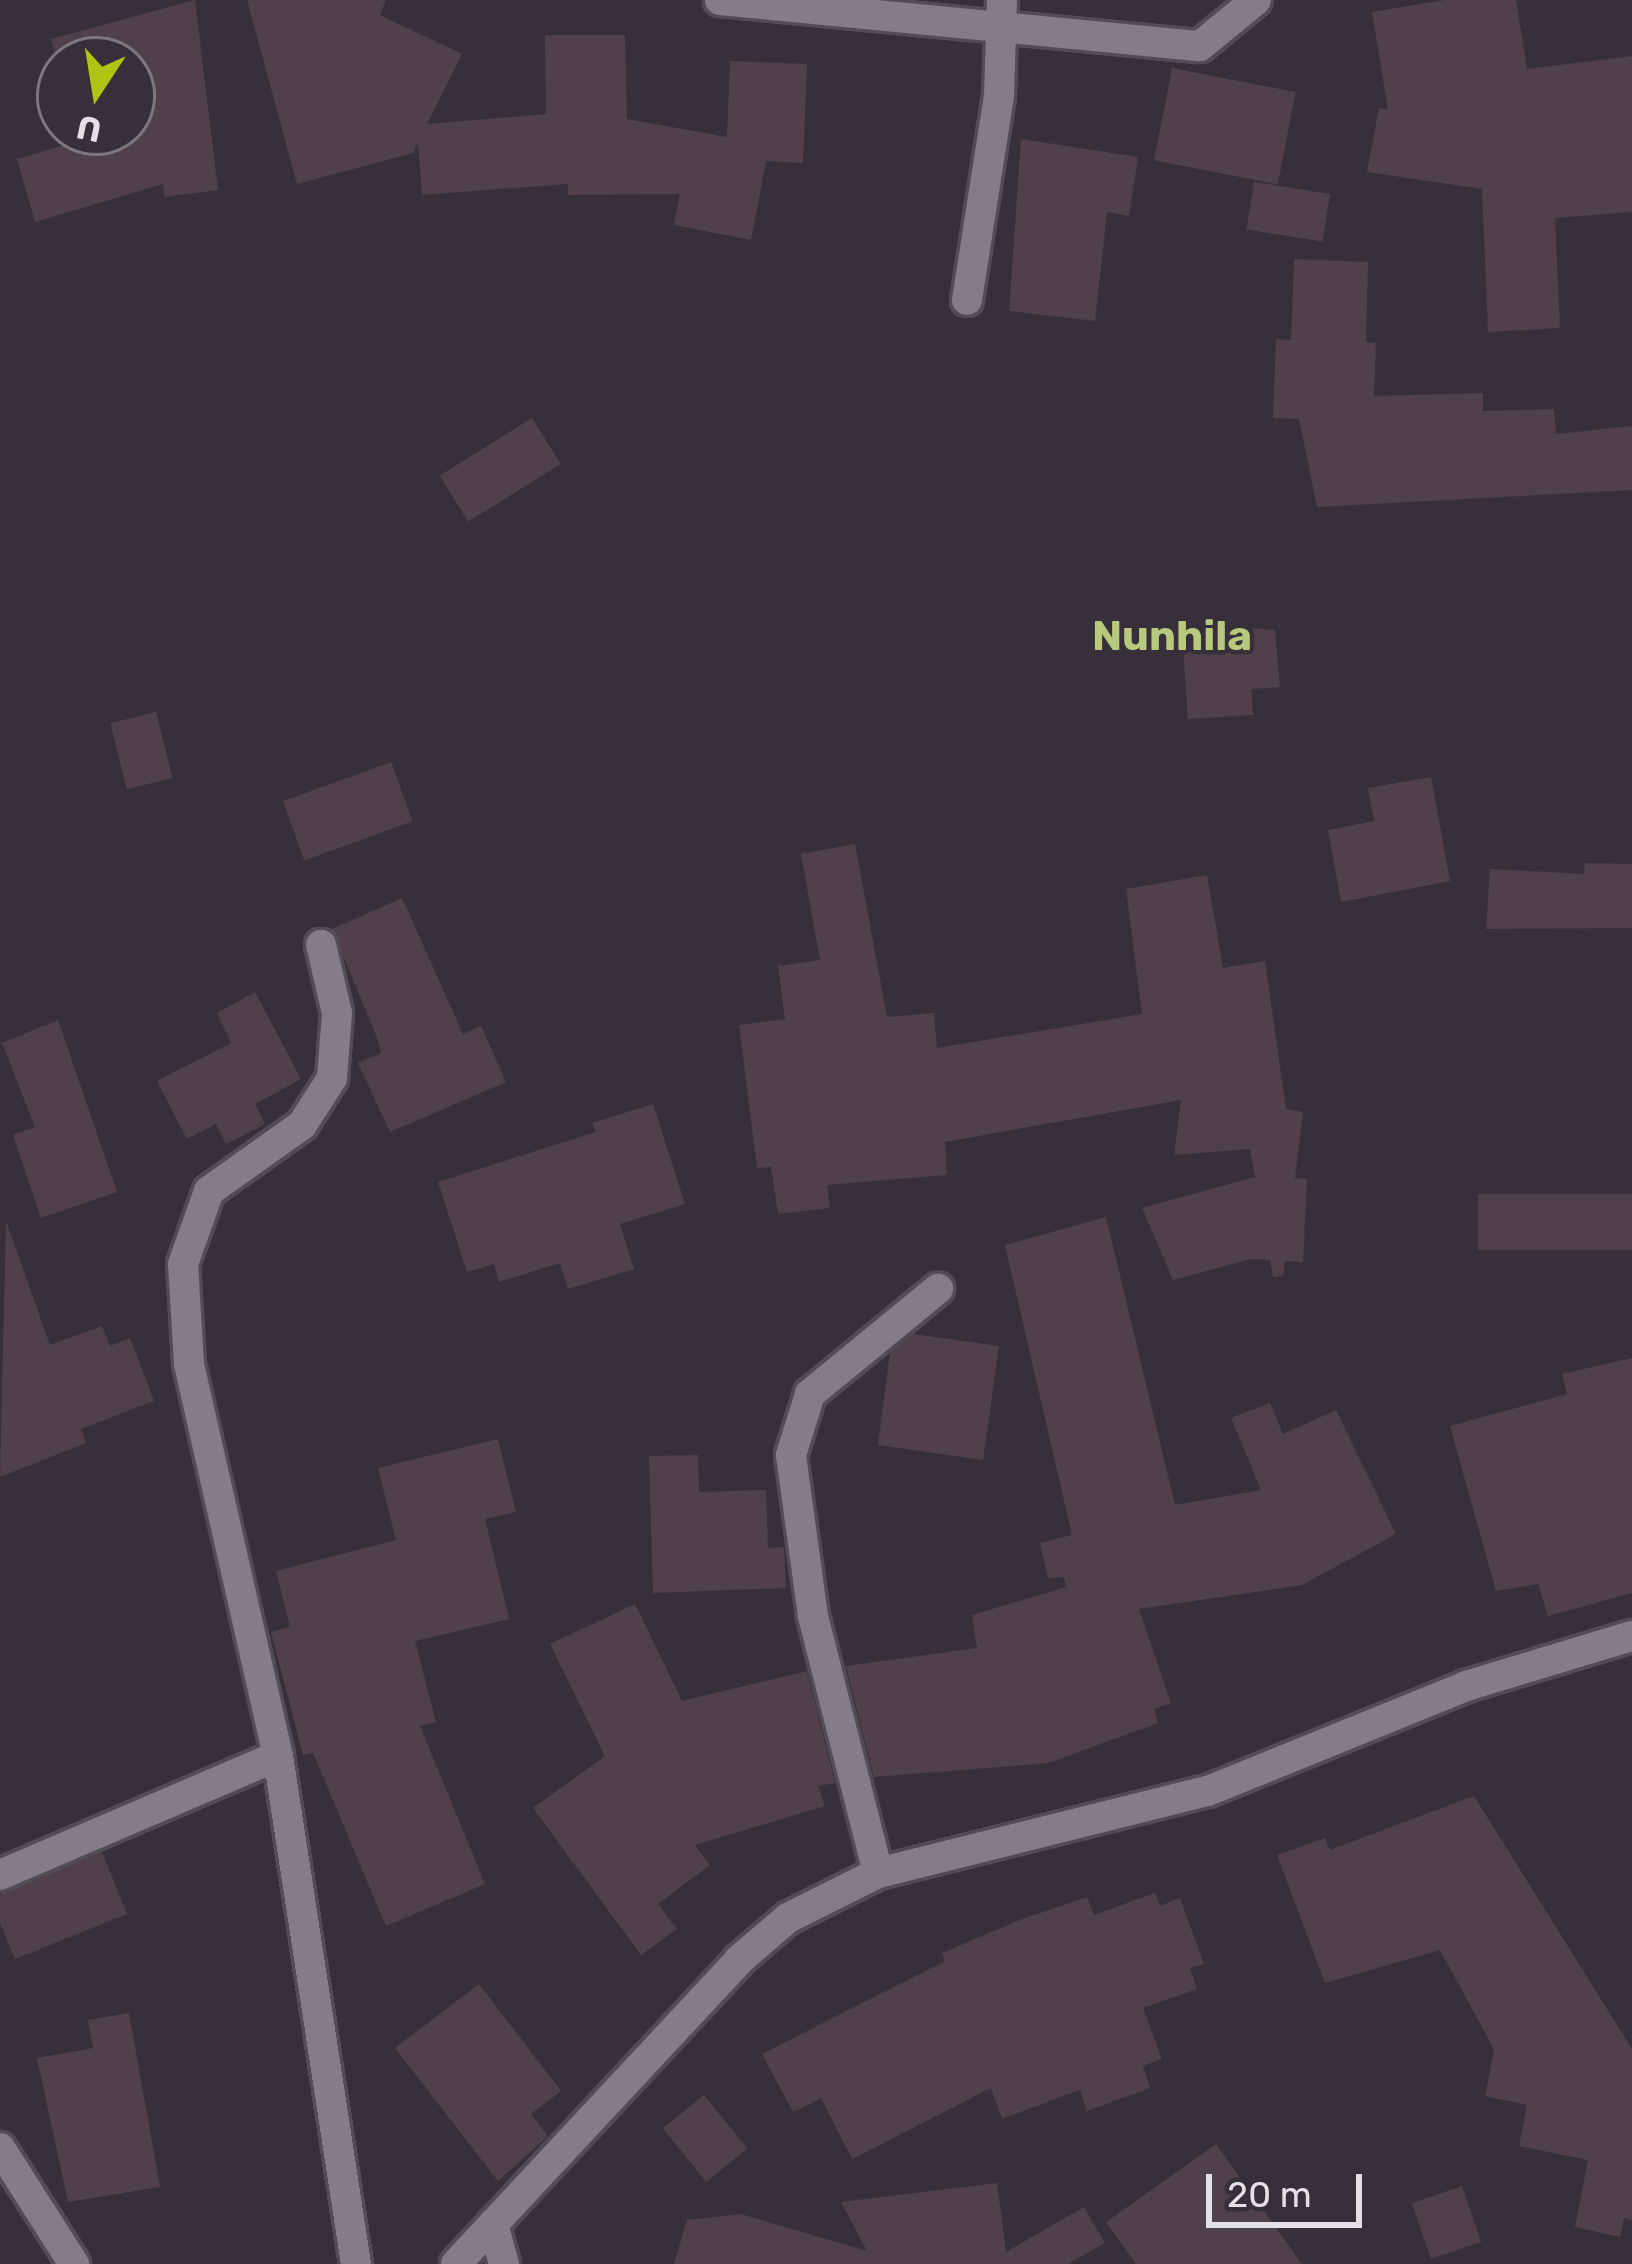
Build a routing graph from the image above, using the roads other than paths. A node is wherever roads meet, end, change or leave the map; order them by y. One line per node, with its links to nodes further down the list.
1 (720, 0): 4 (street)
2 (1002, 0): 4 (street)
3 (1256, 0): 4 (street)
4 (1002, 32): 5 (street)
5 (967, 300)
6 (321, 945): 9 (street)
7 (938, 1289): 10 (street)
8 (1632, 1636): 10 (street)
9 (278, 1756): 11 (street); 15 (street)
10 (878, 1873): 13 (street)
11 (0, 1875)
12 (0, 2148): 14 (street)
13 (493, 2224): 16 (street); 17 (street)
14 (74, 2264)
15 (356, 2264)
16 (456, 2264)
17 (504, 2264)

